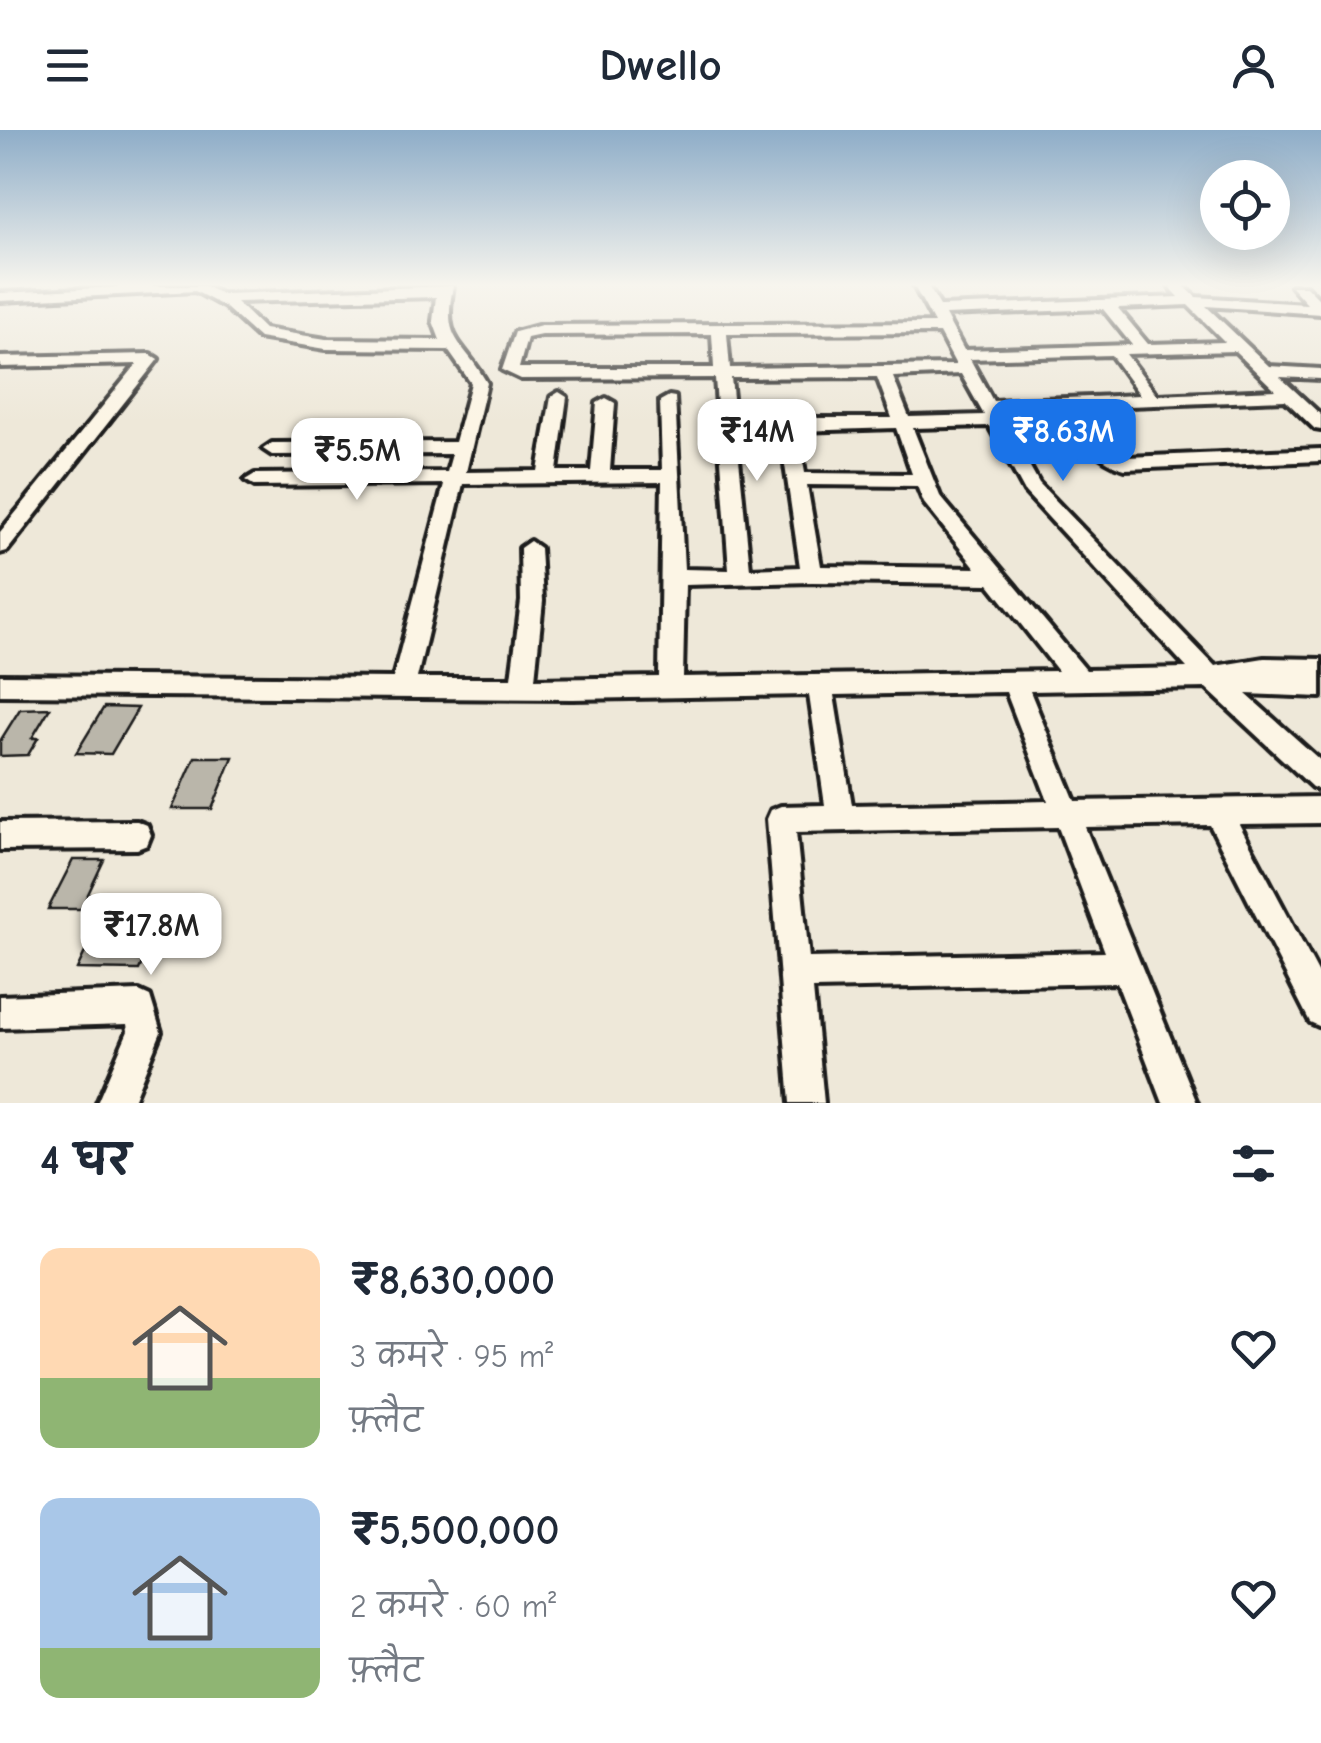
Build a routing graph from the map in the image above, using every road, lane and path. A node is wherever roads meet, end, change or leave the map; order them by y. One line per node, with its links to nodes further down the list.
1 (255, 331): 8 (street)
2 (441, 331): 8 (street)
3 (531, 331): 15 (street)
4 (719, 331): 15 (street)
5 (948, 331): 13 (street)
6 (1129, 331): 10 (street)
7 (1223, 331): 9 (street)
8 (453, 345): 30 (street)
9 (1238, 346): 10 (street); 14 (street)
10 (1143, 348): 11 (street)
11 (1115, 350): 13 (street); 20 (street)
12 (0, 362): 41 (street)
13 (965, 362): 16 (street); 24 (street)
14 (1266, 371): 17 (street); 18 (street)
15 (724, 372): 16 (street); 26 (street)
16 (883, 372): 25 (street)
17 (1321, 374)
18 (1290, 395): 20 (street); 27 (street)
19 (559, 397): 34 (street)
20 (1151, 400): 23 (street)
21 (668, 401): 36 (street)
22 (606, 403): 35 (street)
23 (1067, 404): 24 (street); 32 (street)
24 (992, 413): 25 (street); 48 (street)
25 (900, 422): 28 (street); 40 (street)
26 (726, 423): 28 (street); 46 (street)
27 (1321, 425)
28 (788, 426): 38 (street)
29 (438, 448): 30 (street); 31 (street); 37 (street)
30 (465, 448): 33 (street)
31 (272, 450)
32 (1321, 455)
33 (458, 476): 34 (street); 37 (street); 55 (street)
34 (547, 476): 35 (street)
35 (600, 476): 36 (street)
36 (669, 476): 45 (street)
37 (428, 477): 39 (street)
38 (799, 479): 40 (street); 43 (street)
39 (256, 480)
40 (922, 480): 44 (street)
41 (0, 546)
42 (530, 548): 56 (street)
43 (812, 574): 44 (street); 46 (street)
44 (997, 576): 49 (street)
45 (674, 577): 46 (street); 53 (street)
46 (740, 578)
47 (1321, 669): 48 (street)
48 (1212, 678): 49 (street); 54 (street); 57 (street)
49 (1080, 680): 50 (street)
50 (1014, 681): 51 (street); 60 (street)
51 (820, 684): 53 (street); 61 (street)
52 (0, 685): 55 (street)
53 (672, 687): 56 (street)
54 (1321, 687)
55 (402, 688): 56 (street)
56 (522, 688)
57 (1321, 778)
58 (1321, 810): 59 (street)
59 (1217, 811): 60 (street); 66 (street)
60 (1065, 812): 61 (street); 64 (street)
61 (840, 818): 65 (street)
62 (137, 835): 63 (street)
63 (0, 836)
64 (1126, 967): 65 (street); 70 (street)
65 (796, 974): 69 (street)
66 (1321, 1011)
67 (0, 1012): 68 (street)
68 (114, 1103)
69 (807, 1103)
70 (1180, 1103)

